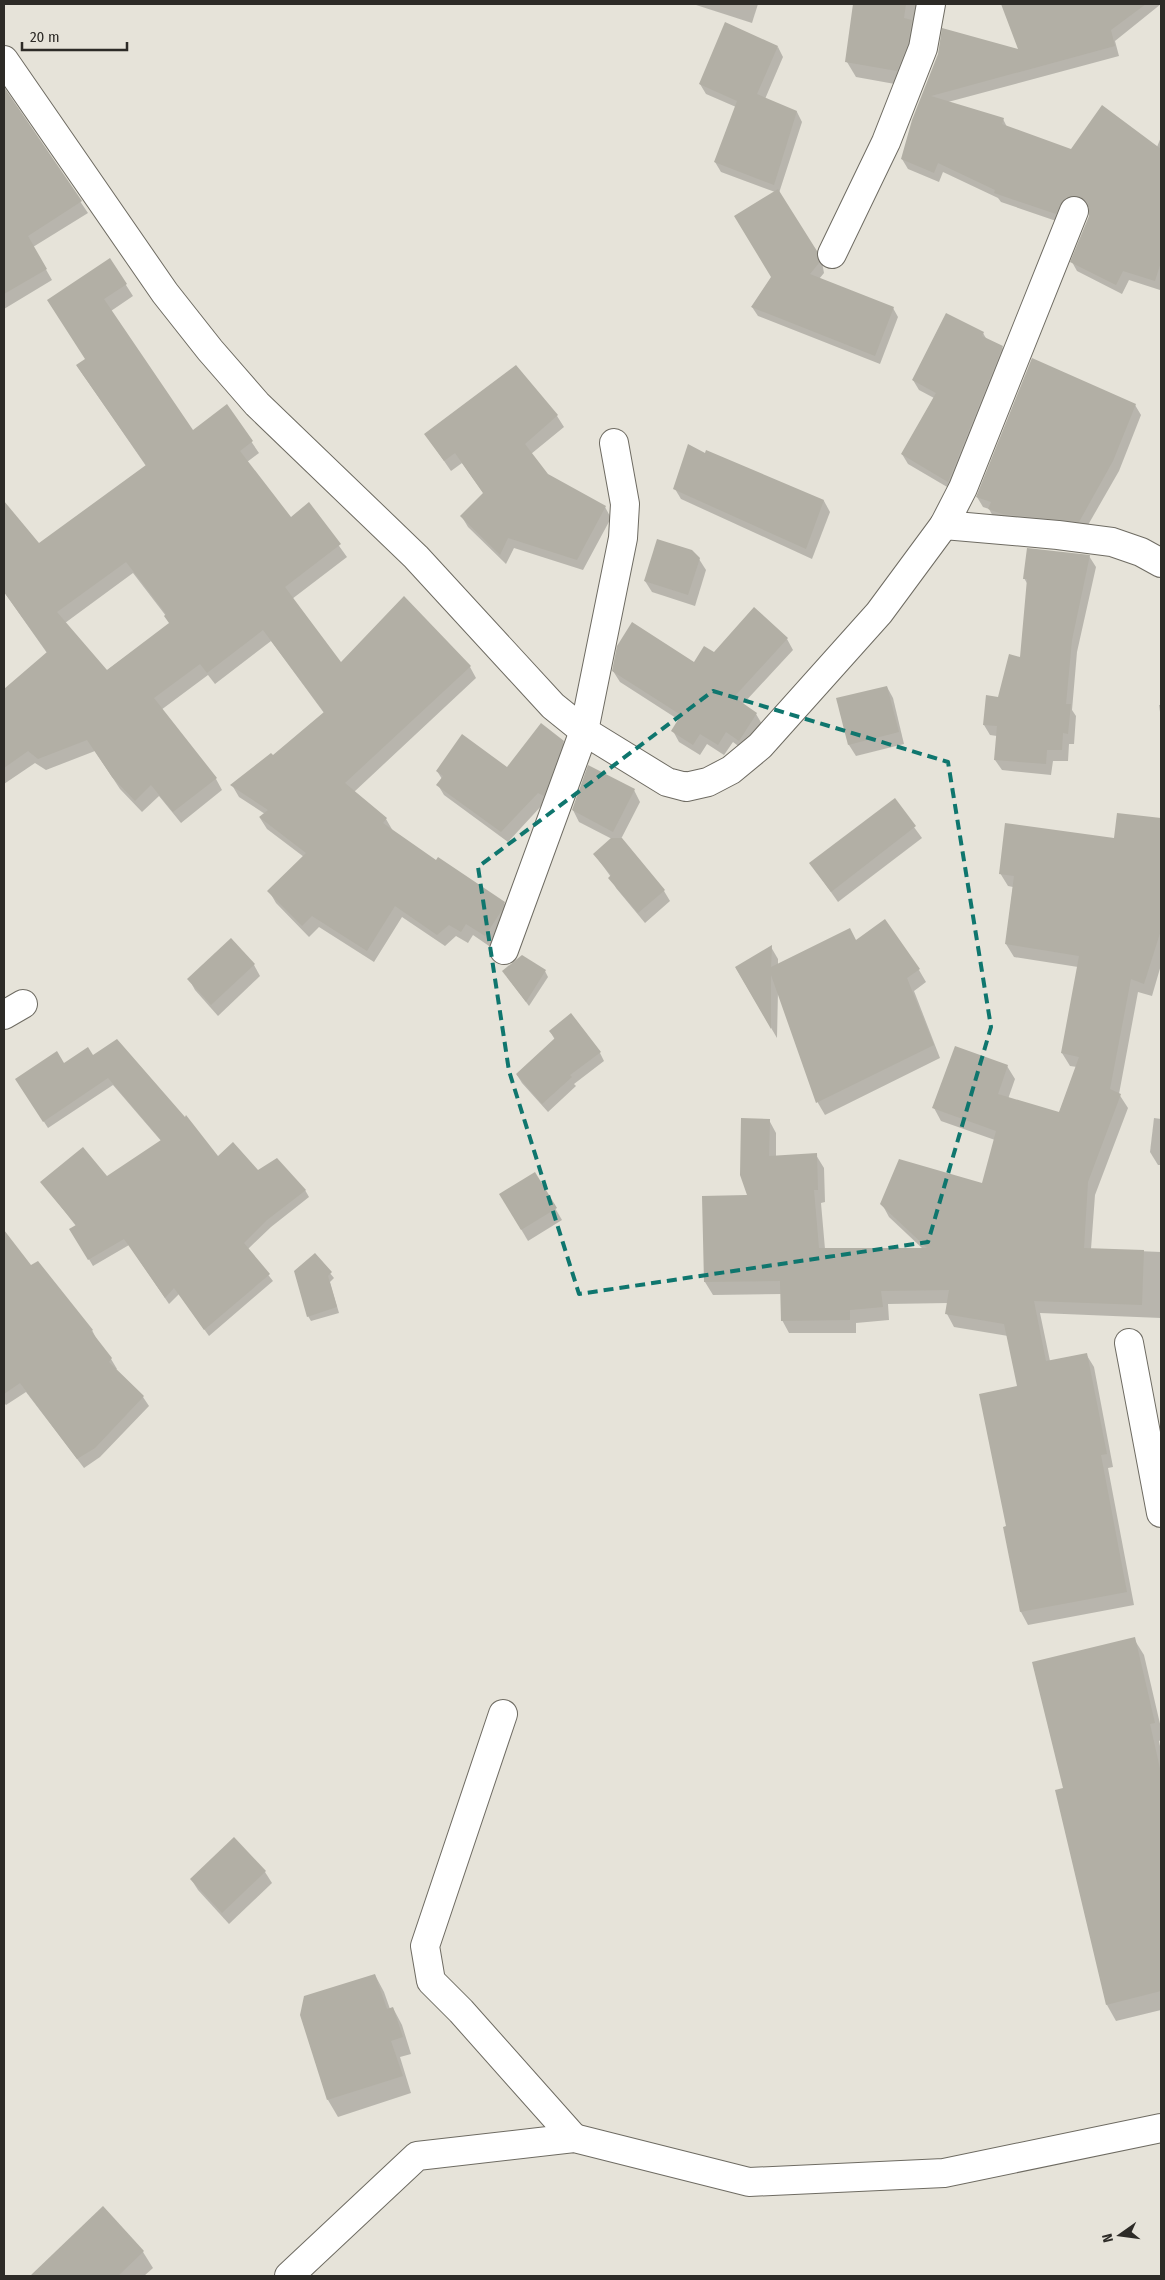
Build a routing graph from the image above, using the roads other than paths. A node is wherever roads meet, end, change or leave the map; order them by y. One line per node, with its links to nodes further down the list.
1 (931, 4): 4 (street)
2 (4, 60): 8 (street)
3 (1074, 211): 6 (street)
4 (832, 254)
5 (614, 443): 8 (street)
6 (944, 525): 7 (street); 8 (street)
7 (1161, 563)
8 (584, 731): 9 (street)
9 (504, 950)
10 (1129, 1343): 11 (street)
11 (1161, 1513)
12 (503, 1714): 14 (street)
13 (1161, 2128): 14 (street)
14 (574, 2138): 15 (street)
15 (289, 2276)

